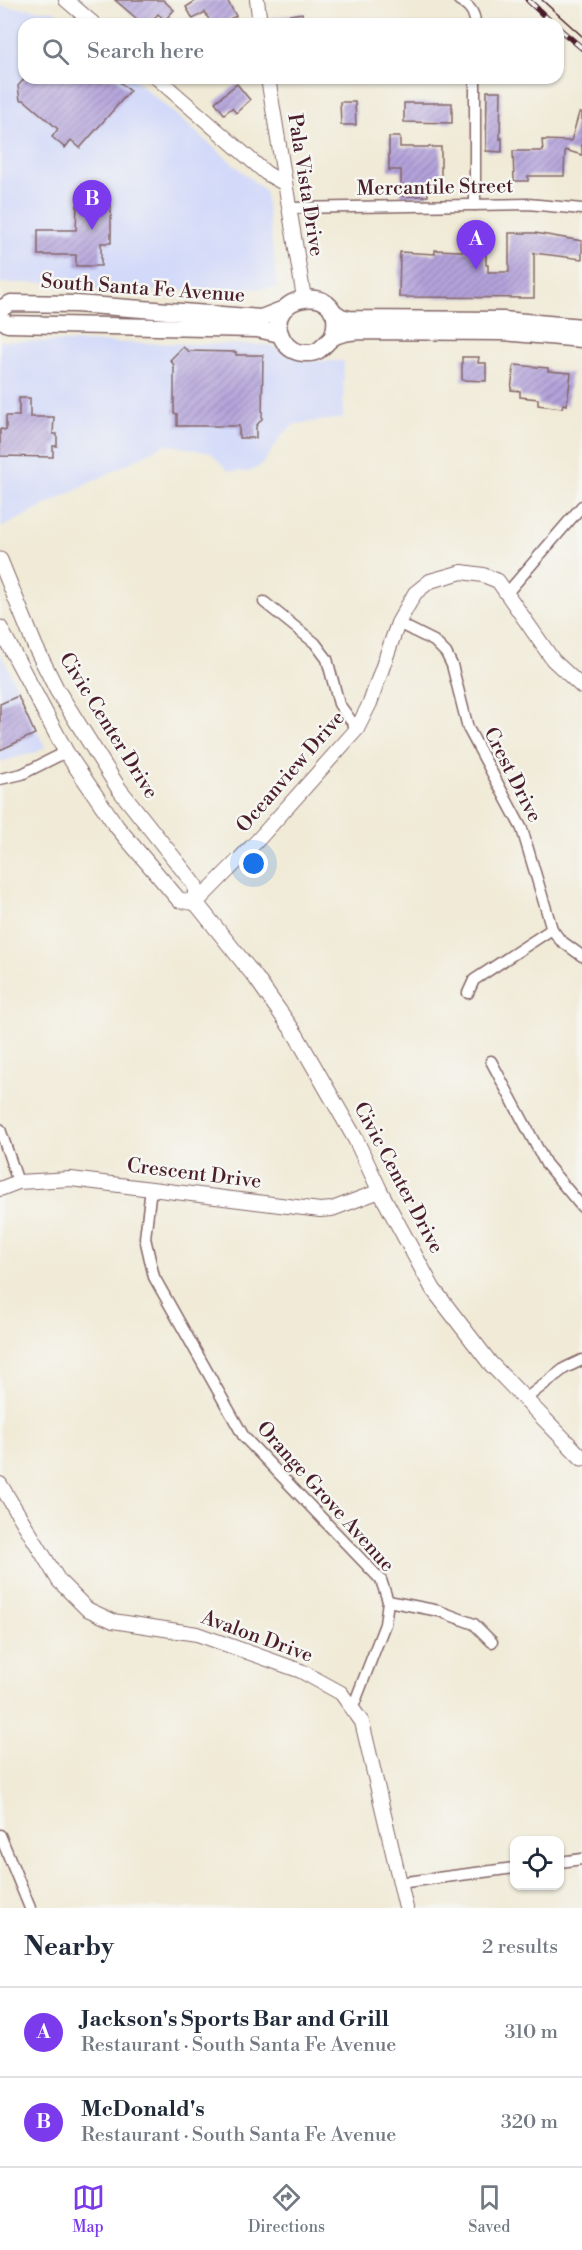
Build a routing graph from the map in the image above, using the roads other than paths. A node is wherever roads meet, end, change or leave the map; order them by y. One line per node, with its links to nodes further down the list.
1 (66, 0): 4 (street)
2 (257, 0): 5 (street)
3 (459, 0): 6 (street)
4 (87, 18)
5 (259, 18)
6 (475, 18)
7 (164, 84): 10 (street)
8 (269, 84): 10 (street, Pala Vista Drive)
9 (475, 84): 11 (street)
10 (285, 184): 12 (street, Pala Vista Drive)
11 (475, 205): 12 (street, Mercantile Street); 13 (street, Mercantile Street)
12 (289, 208): 14 (street, Pala Vista Drive)
13 (582, 208)
14 (304, 298): 16 (main road, South Santa Fe Avenue); 17 (main road)
15 (0, 309): 16 (main road, South Santa Fe Avenue)
16 (284, 309): 20 (main road)
17 (332, 311): 19 (main road); 21 (main road)
18 (0, 319): 20 (main road, South Santa Fe Avenue)
19 (582, 327)
20 (280, 334): 21 (main road)
21 (332, 338): 22 (main road)
22 (582, 339)
23 (582, 506): 25 (street)
24 (0, 560): 35 (main road, Civic Center Drive)
25 (507, 593): 27 (street, Oceanview Drive); 30 (street, Oceanview Drive)
26 (264, 602): 32 (street)
27 (398, 622): 32 (street, Oceanview Drive); 37 (street, Crest Drive)
28 (0, 628): 33 (main road, Civic Center Drive)
29 (582, 671): 30 (street)
30 (567, 675): 31 (street, Oceanview Drive)
31 (582, 687)
32 (357, 729): 36 (street, Oceanview Drive)
33 (66, 752): 34 (street); 35 (main road); 36 (main road, Civic Center Drive)
34 (0, 779)
35 (118, 789): 36 (main road, Civic Center Drive)
36 (196, 903): 45 (main road, Civic Center Drive)
37 (552, 929): 38 (street, Crest Drive); 39 (street)
38 (582, 956)
39 (468, 993)
40 (491, 1061): 46 (street)
41 (0, 1129): 42 (street)
42 (18, 1182): 43 (street, Crescent Drive); 44 (street, Crescent Drive)
43 (151, 1188): 45 (street, Crescent Drive); 51 (street, Orange Grove Avenue)
44 (0, 1189)
45 (380, 1191): 48 (main road, Civic Center Drive)
46 (582, 1207)
47 (582, 1360): 48 (street)
48 (524, 1400): 49 (main road, Civic Center Drive)
49 (582, 1458)
50 (0, 1484): 53 (street, Avalon Drive)
51 (388, 1601): 52 (street); 53 (street)
52 (492, 1642)
53 (353, 1707): 58 (street, Avalon Drive)
54 (0, 1835): 59 (street)
55 (582, 1859): 56 (street)
56 (564, 1861)
57 (510, 1869): 58 (street)
58 (399, 1883): 60 (street, Avalon Drive)
59 (30, 1908)
60 (406, 1908)

